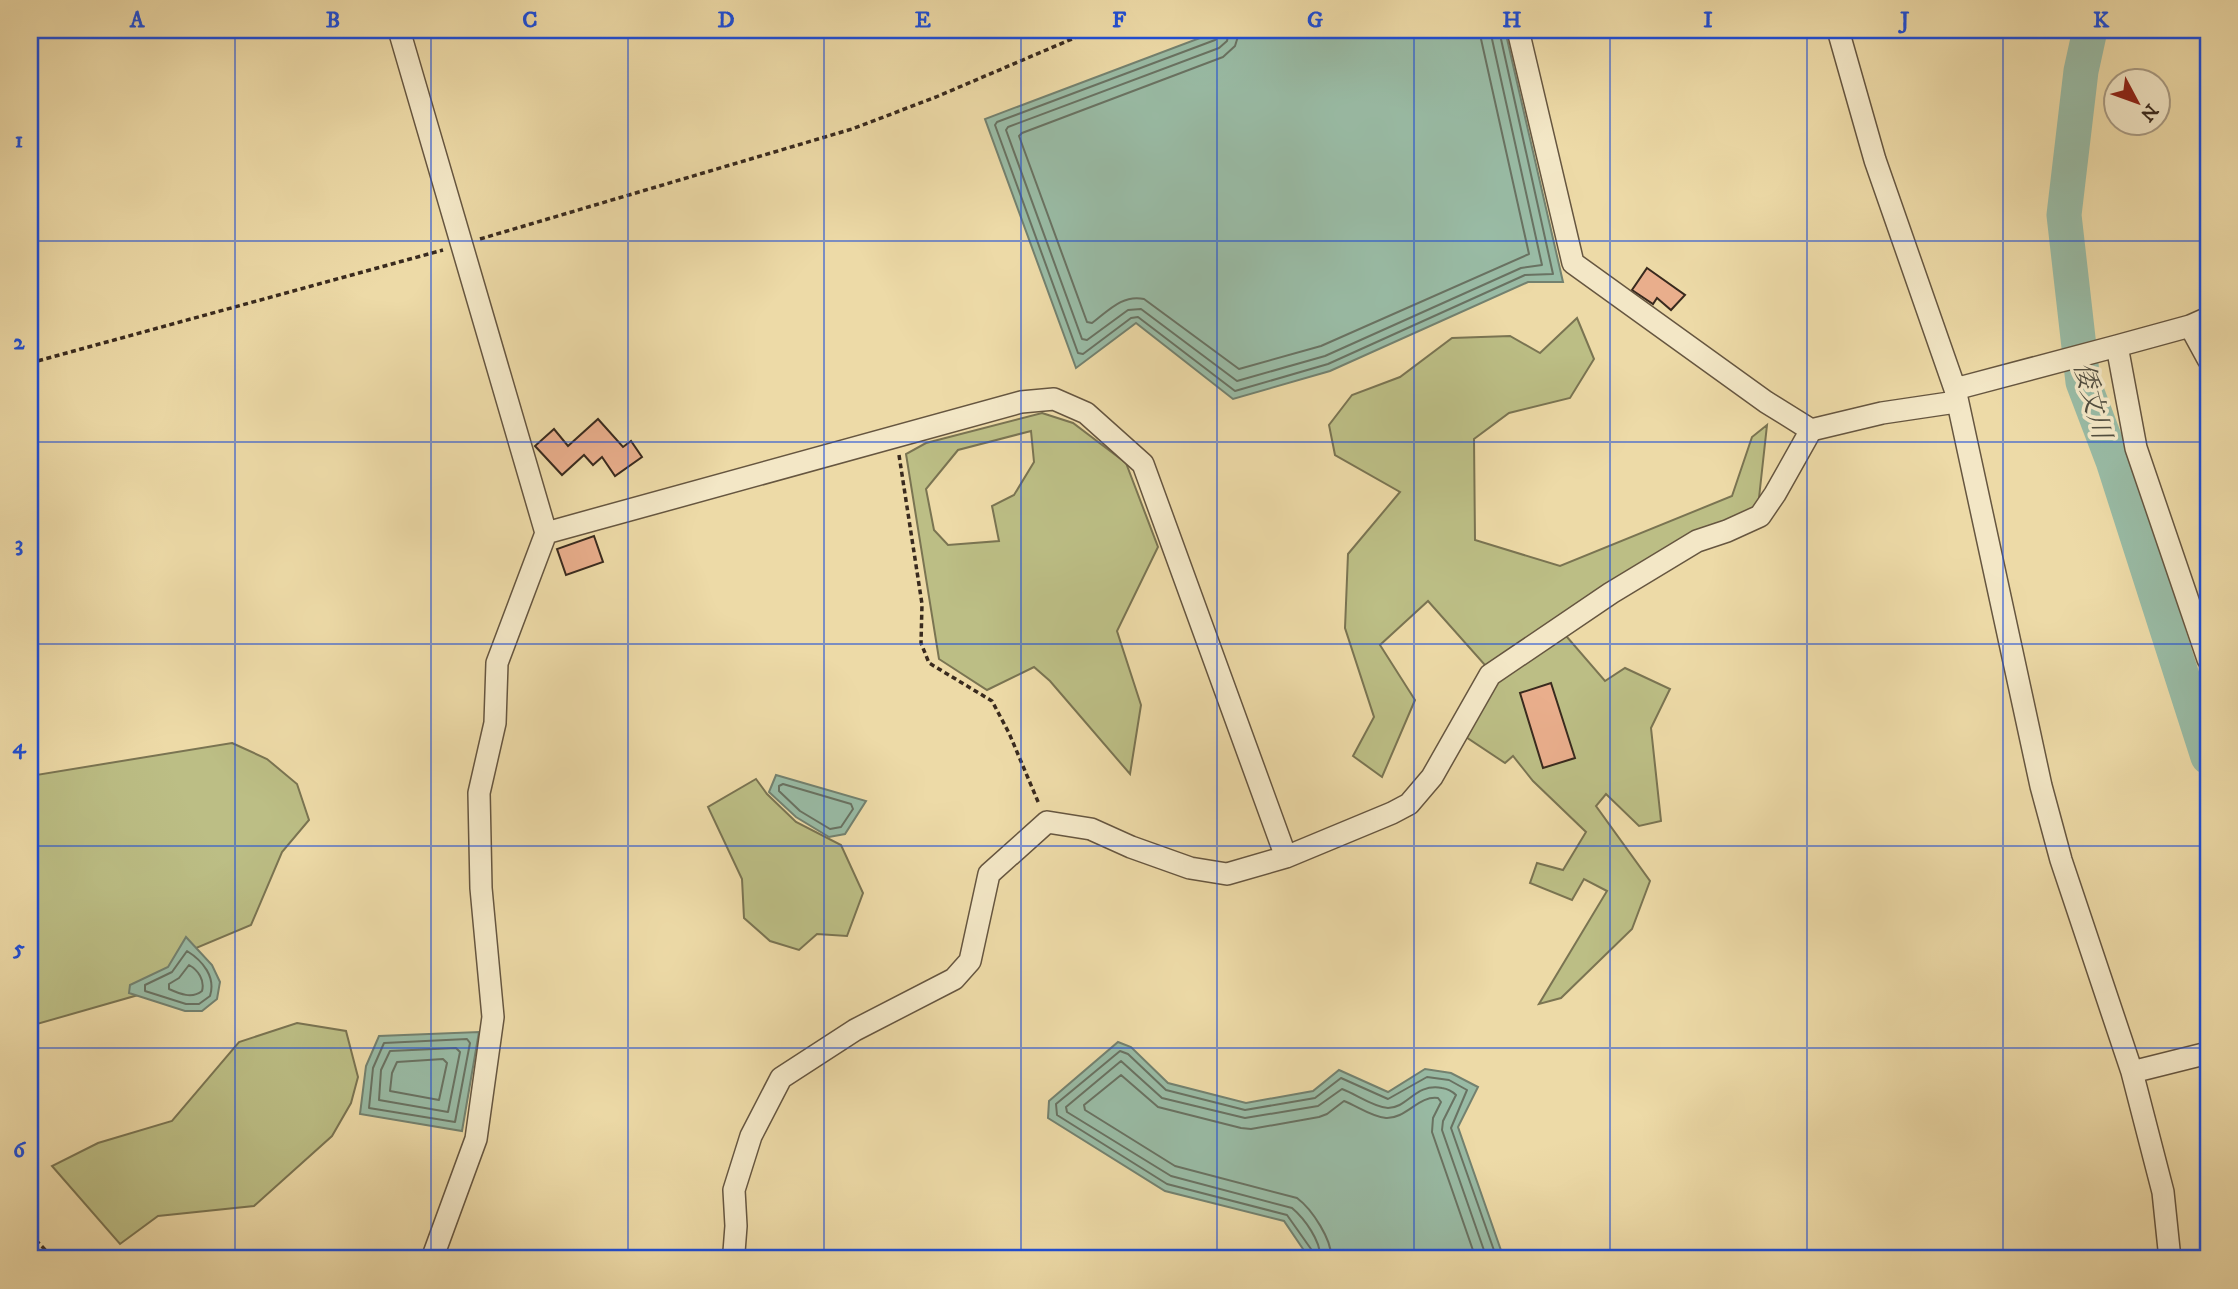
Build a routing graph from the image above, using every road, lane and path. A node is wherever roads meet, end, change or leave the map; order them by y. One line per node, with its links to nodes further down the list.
1 (400, 30): 5 (street)
2 (1093, 30): 5 (path)
3 (1518, 30): 11 (street)
4 (1838, 30): 10 (street)
5 (462, 244): 9 (path); 13 (street)
6 (2199, 322): 7 (street); 8 (street)
7 (2113, 348): 10 (street); 14 (street)
8 (2208, 359)
9 (30, 363)
10 (1956, 395): 11 (street); 18 (street)
11 (1811, 430): 16 (street)
12 (896, 437): 13 (street); 15 (path); 16 (street)
13 (546, 533): 21 (street)
14 (2208, 659)
15 (1047, 822): 16 (street); 22 (street)
16 (1286, 857)
17 (2208, 1054): 18 (street)
18 (2132, 1072): 23 (street)
19 (30, 1234): 20 (path)
20 (54, 1259)
21 (432, 1259)
22 (730, 1259)
23 (2170, 1259)

